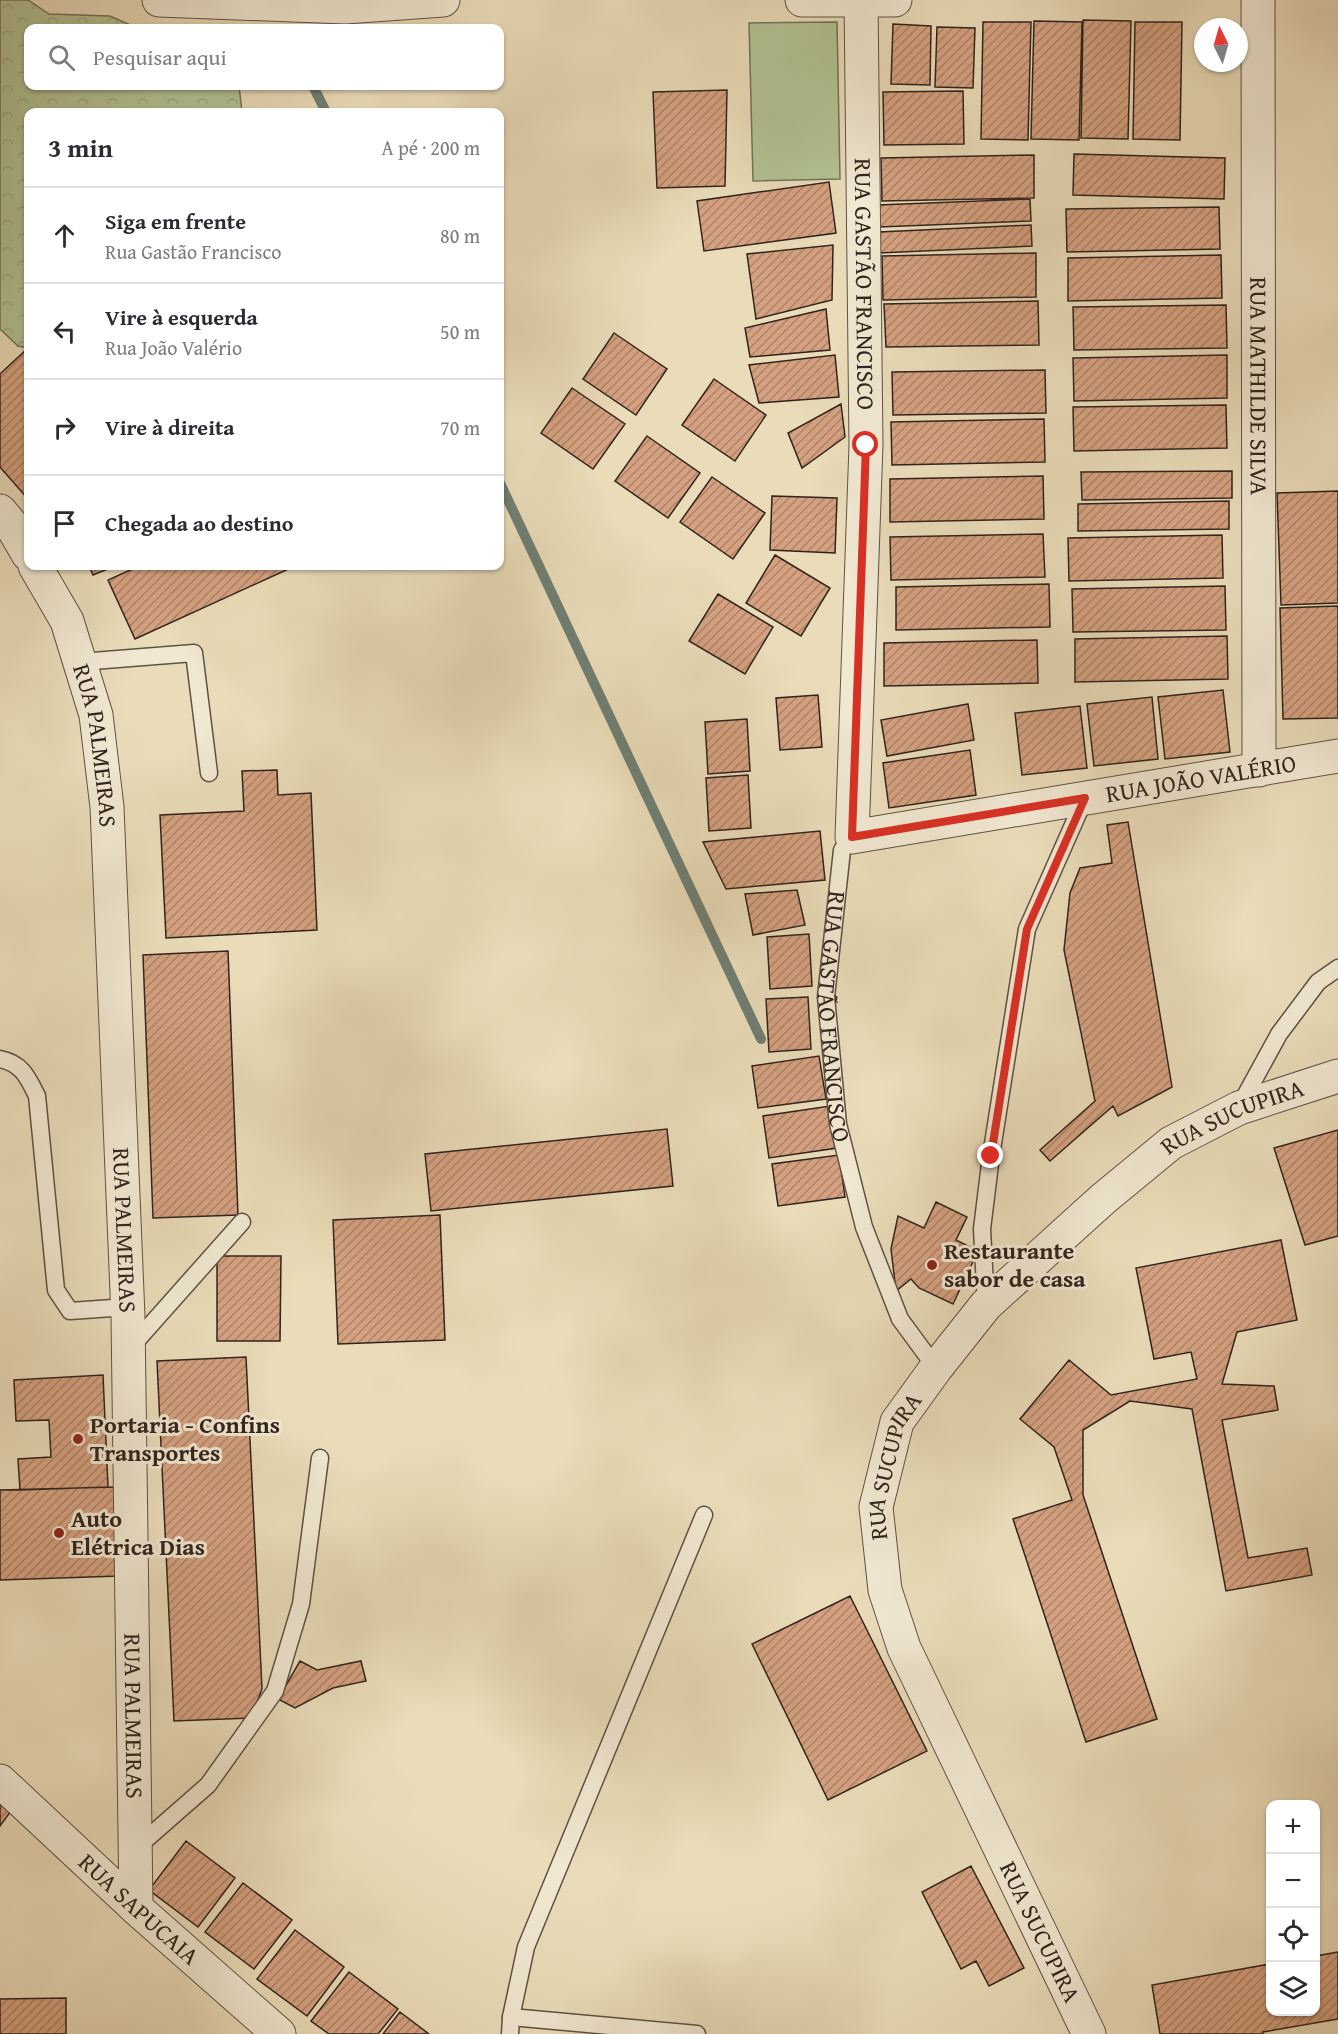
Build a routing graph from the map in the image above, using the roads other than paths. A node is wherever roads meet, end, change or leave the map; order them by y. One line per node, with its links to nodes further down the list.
1 (159, 0): 2 (street)
2 (443, 0)
3 (802, 0): 4 (street)
4 (861, 0): 5 (street); 15 (street, RUA GASTÃO FRANCISCO)
5 (895, 0)
6 (1258, 0): 12 (street, RUA MATHILDE SILVA)
7 (0, 511): 8 (street)
8 (24, 547)
9 (37, 570): 10 (street, RUA PALMEIRAS)
10 (80, 662): 13 (lane); 22 (street, RUA PALMEIRAS)
11 (1338, 756): 12 (street, RUA JOÃO VALÉRIO)
12 (1259, 770): 14 (street, RUA JOÃO VALÉRIO)
13 (209, 773)
14 (1085, 798): 15 (street, RUA JOÃO VALÉRIO); 21 (lane)
15 (852, 837): 24 (lane, RUA GASTÃO FRANCISCO)
16 (1338, 968): 19 (lane)
17 (0, 1059): 22 (lane)
18 (1338, 1076): 19 (street, RUA SUCUPIRA)
19 (1239, 1108): 21 (street, RUA SUCUPIRA)
20 (242, 1222): 23 (lane)
21 (986, 1305): 24 (street, RUA SUCUPIRA)
22 (128, 1307): 23 (street, RUA PALMEIRAS)
23 (129, 1350): 28 (street, RUA PALMEIRAS)
24 (936, 1368): 34 (street, RUA SUCUPIRA)
25 (320, 1458): 28 (lane)
26 (704, 1515): 30 (lane)
27 (0, 1781): 29 (street, RUA SAPUCAIA)
28 (135, 1850): 29 (street, RUA PALMEIRAS)
29 (136, 1908): 31 (street, RUA SAPUCAIA)
30 (511, 2017): 32 (lane); 33 (lane)
31 (279, 2034)
32 (510, 2034)
33 (697, 2034)
34 (1089, 2034)

